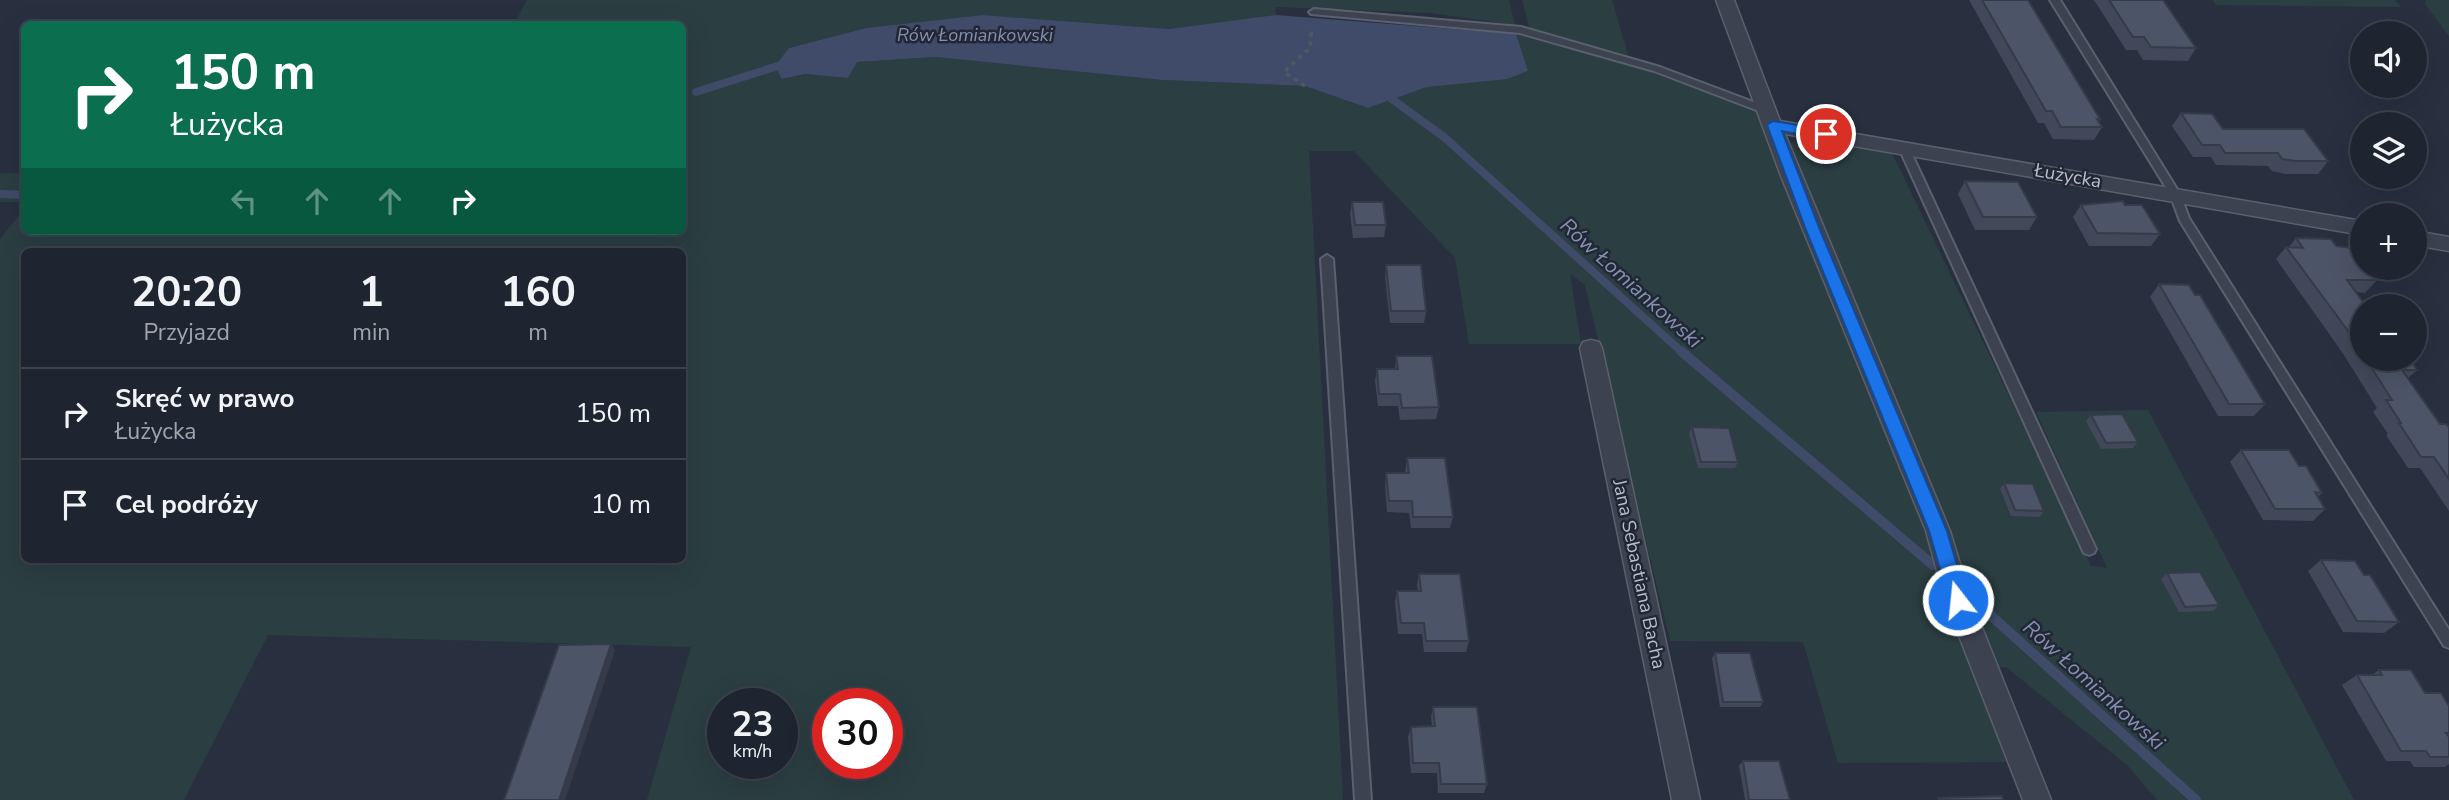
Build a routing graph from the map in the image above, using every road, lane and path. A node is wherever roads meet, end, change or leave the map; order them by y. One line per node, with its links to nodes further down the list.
1 (1725, 0): 5 (street)
2 (2055, 0): 7 (lane)
3 (1314, 12): 4 (path); 5 (lane)
4 (1305, 86)
5 (1771, 118): 6 (street, Łużycka); 17 (street)
6 (1904, 148): 7 (street, Łużycka); 13 (lane)
7 (2175, 194): 8 (street, Łużycka); 14 (lane)
8 (2350, 226)
9 (2427, 240): 10 (street)
10 (2449, 244)
11 (1327, 259): 15 (lane)
12 (1591, 348): 16 (street, Jana Sebastiana Bacha)
13 (2089, 549)
14 (2449, 642)
15 (1363, 800)
16 (1686, 800)
17 (2037, 800)

